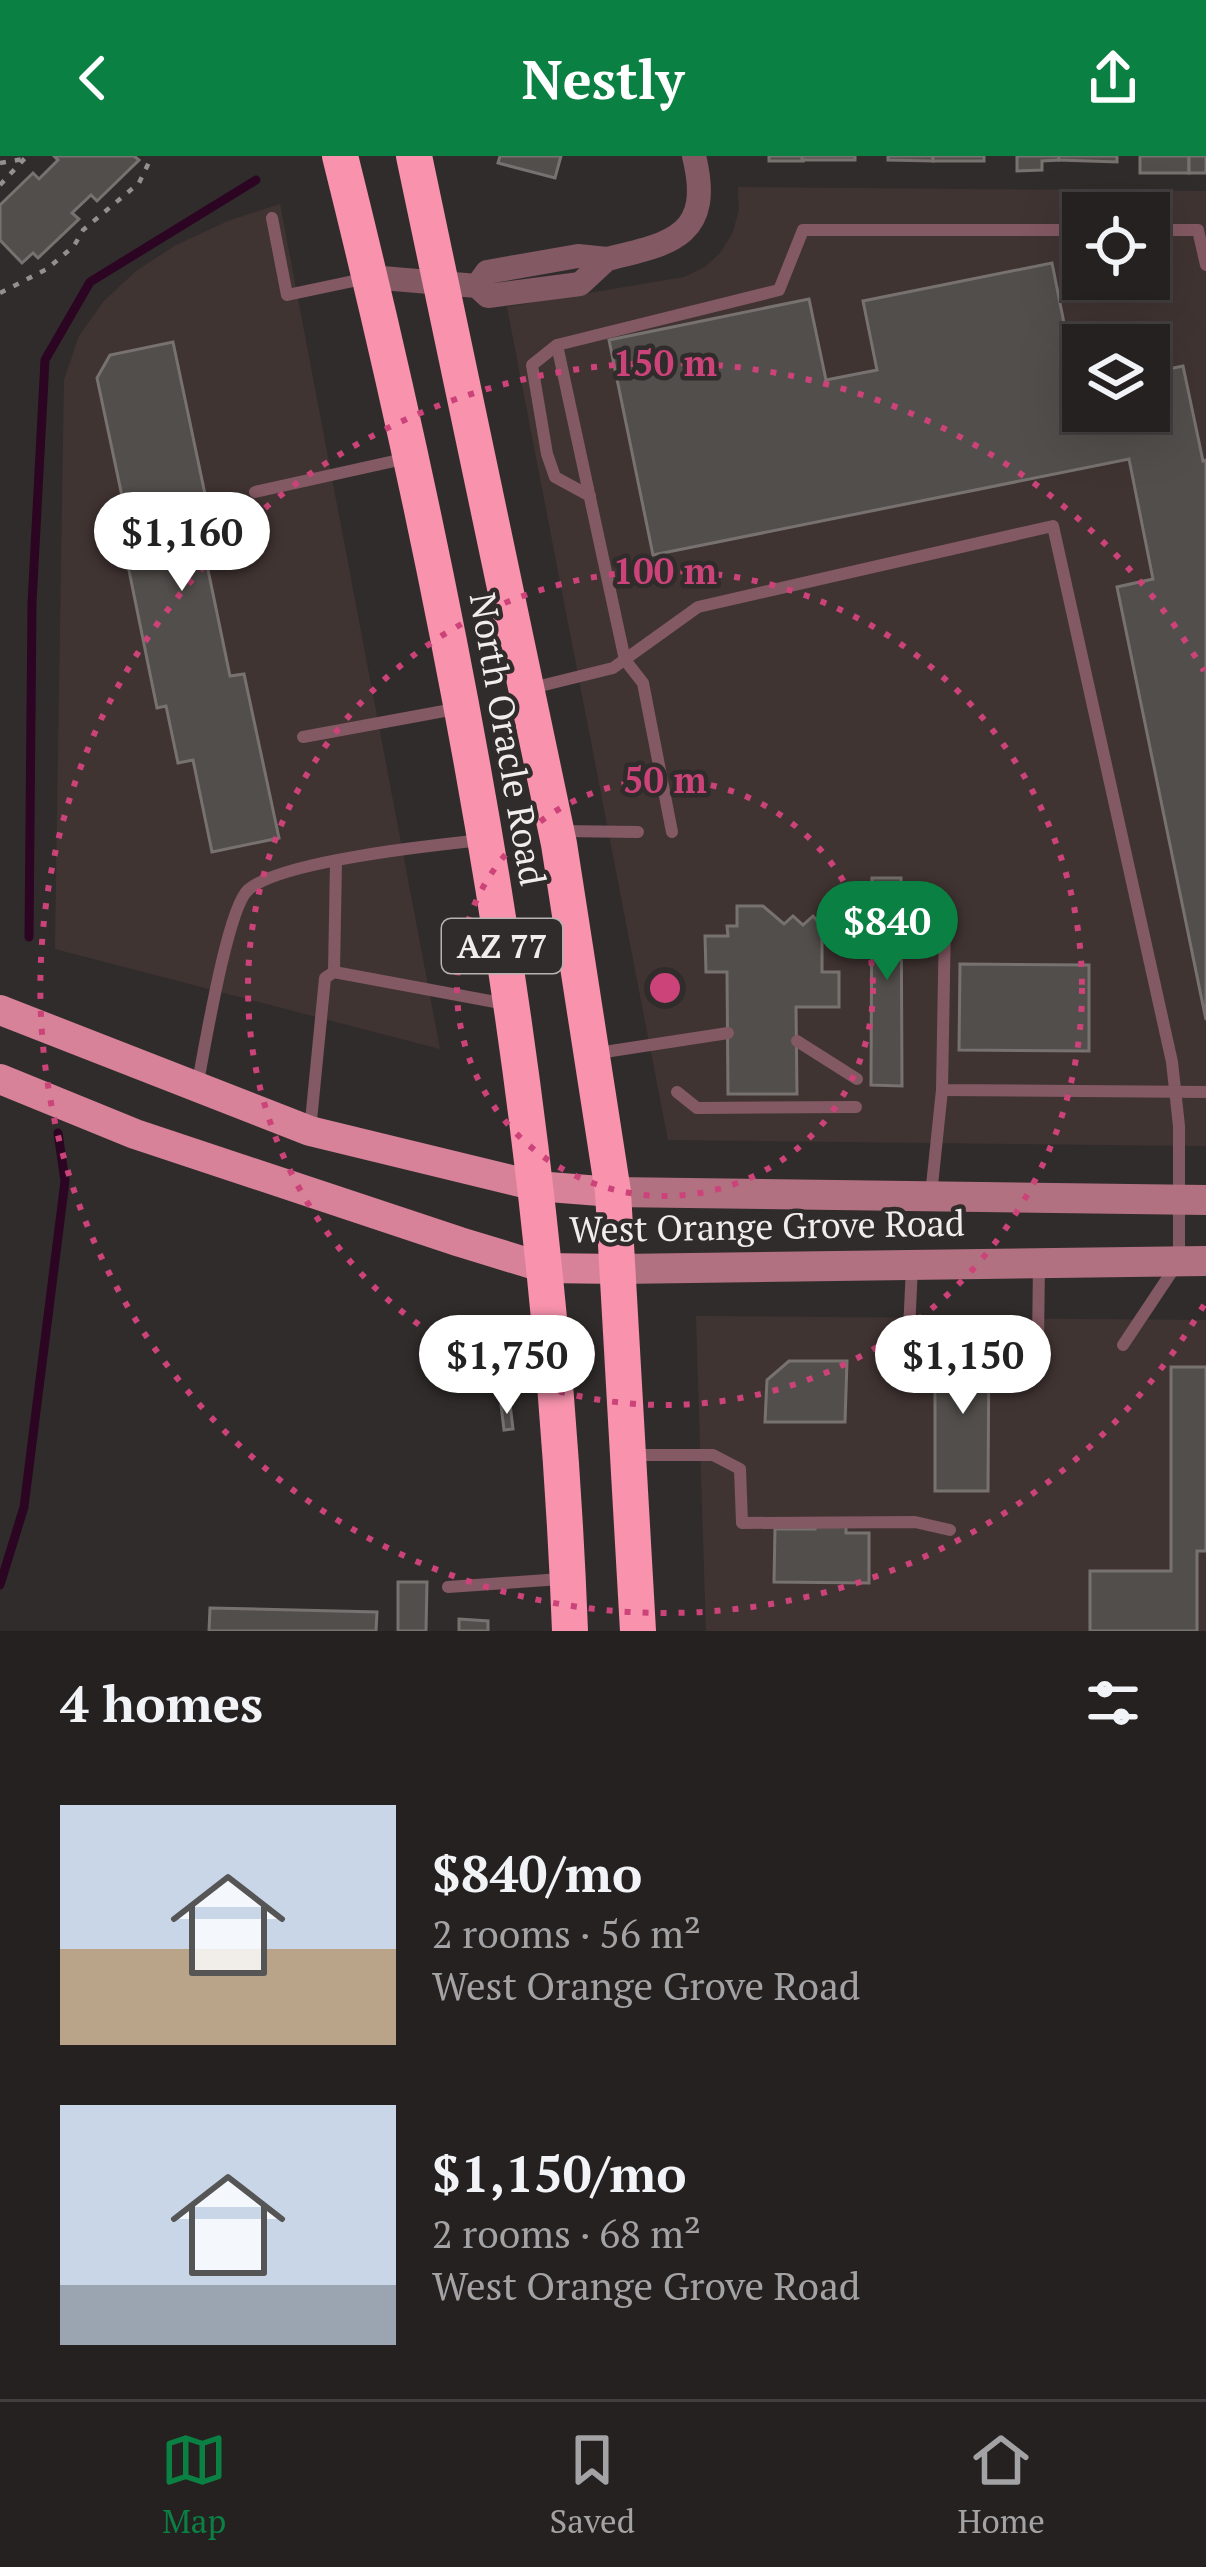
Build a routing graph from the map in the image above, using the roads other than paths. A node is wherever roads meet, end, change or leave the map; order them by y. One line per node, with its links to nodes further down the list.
1 (340, 156): 8 (highway, North Oracle Road / AZ 77)
2 (414, 156): 9 (highway, North Oracle Road / AZ 77)
3 (694, 156): 9 (street)
4 (272, 218): 8 (lane)
5 (1062, 230): 10 (lane)
6 (1170, 230): 7 (lane)
7 (1206, 265)
8 (370, 277): 9 (street); 11 (highway, North Oracle Road / AZ 77)
9 (459, 285): 15 (highway, North Oracle Road / AZ 77)
10 (557, 345): 13 (lane); 13 (lane)
11 (410, 458): 12 (lane); 16 (highway, North Oracle Road / AZ 77)
12 (256, 492)
13 (590, 496): 14 (lane)
14 (625, 660): 15 (lane); 20 (lane); 36 (lane)
15 (526, 689): 18 (highway, North Oracle Road / AZ 77)
16 (460, 708): 17 (lane); 21 (highway, North Oracle Road / AZ 77)
17 (303, 737)
18 (556, 831): 19 (lane); 29 (highway, North Oracle Road / AZ 77)
19 (638, 832)
20 (672, 832)
21 (484, 840): 22 (lane); 25 (highway, North Oracle Road / AZ 77)
22 (336, 862): 24 (lane); 32 (lane)
23 (945, 921): 33 (lane)
24 (334, 971): 25 (lane); 38 (lane)
25 (513, 1006): 39 (highway, North Oracle Road / AZ 77)
26 (0, 1010): 32 (main road, West Orange Grove Road)
27 (728, 1033): 29 (lane)
28 (797, 1041): 31 (lane)
29 (591, 1054): 40 (highway, North Oracle Road / AZ 77)
30 (0, 1079): 46 (main road, West Orange Grove Road)
31 (857, 1079)
32 (196, 1088): 38 (main road, West Orange Grove Road)
33 (942, 1090): 36 (lane); 41 (lane)
34 (677, 1092): 37 (lane)
35 (1206, 1092): 36 (lane)
36 (1175, 1093): 42 (lane)
37 (856, 1107)
38 (310, 1131): 39 (main road, West Orange Grove Road)
39 (536, 1186): 40 (main road, West Orange Grove Road); 46 (highway, North Oracle Road / AZ 77)
40 (613, 1192): 41 (main road, West Orange Grove Road); 47 (highway, North Oracle Road / AZ 77)
41 (931, 1196): 42 (main road, West Orange Grove Road)
42 (1192, 1200): 43 (lane)
43 (1192, 1261): 44 (main road, West Orange Grove Road); 49 (lane)
44 (1039, 1263): 45 (main road, West Orange Grove Road); 48 (lane)
45 (912, 1264): 47 (main road, West Orange Grove Road); 50 (lane)
46 (545, 1268): 47 (main road, West Orange Grove Road); 53 (highway, North Oracle Road / AZ 77)
47 (618, 1269): 51 (highway, North Oracle Road / AZ 77)
48 (1038, 1343)
49 (1123, 1345)
50 (890, 1361)
51 (630, 1455): 52 (lane); 56 (highway, North Oracle Road / AZ 77)
52 (950, 1530)
53 (568, 1578): 54 (lane); 55 (highway, North Oracle Road / AZ 77)
54 (448, 1587)
55 (570, 1631)
56 (638, 1631)

